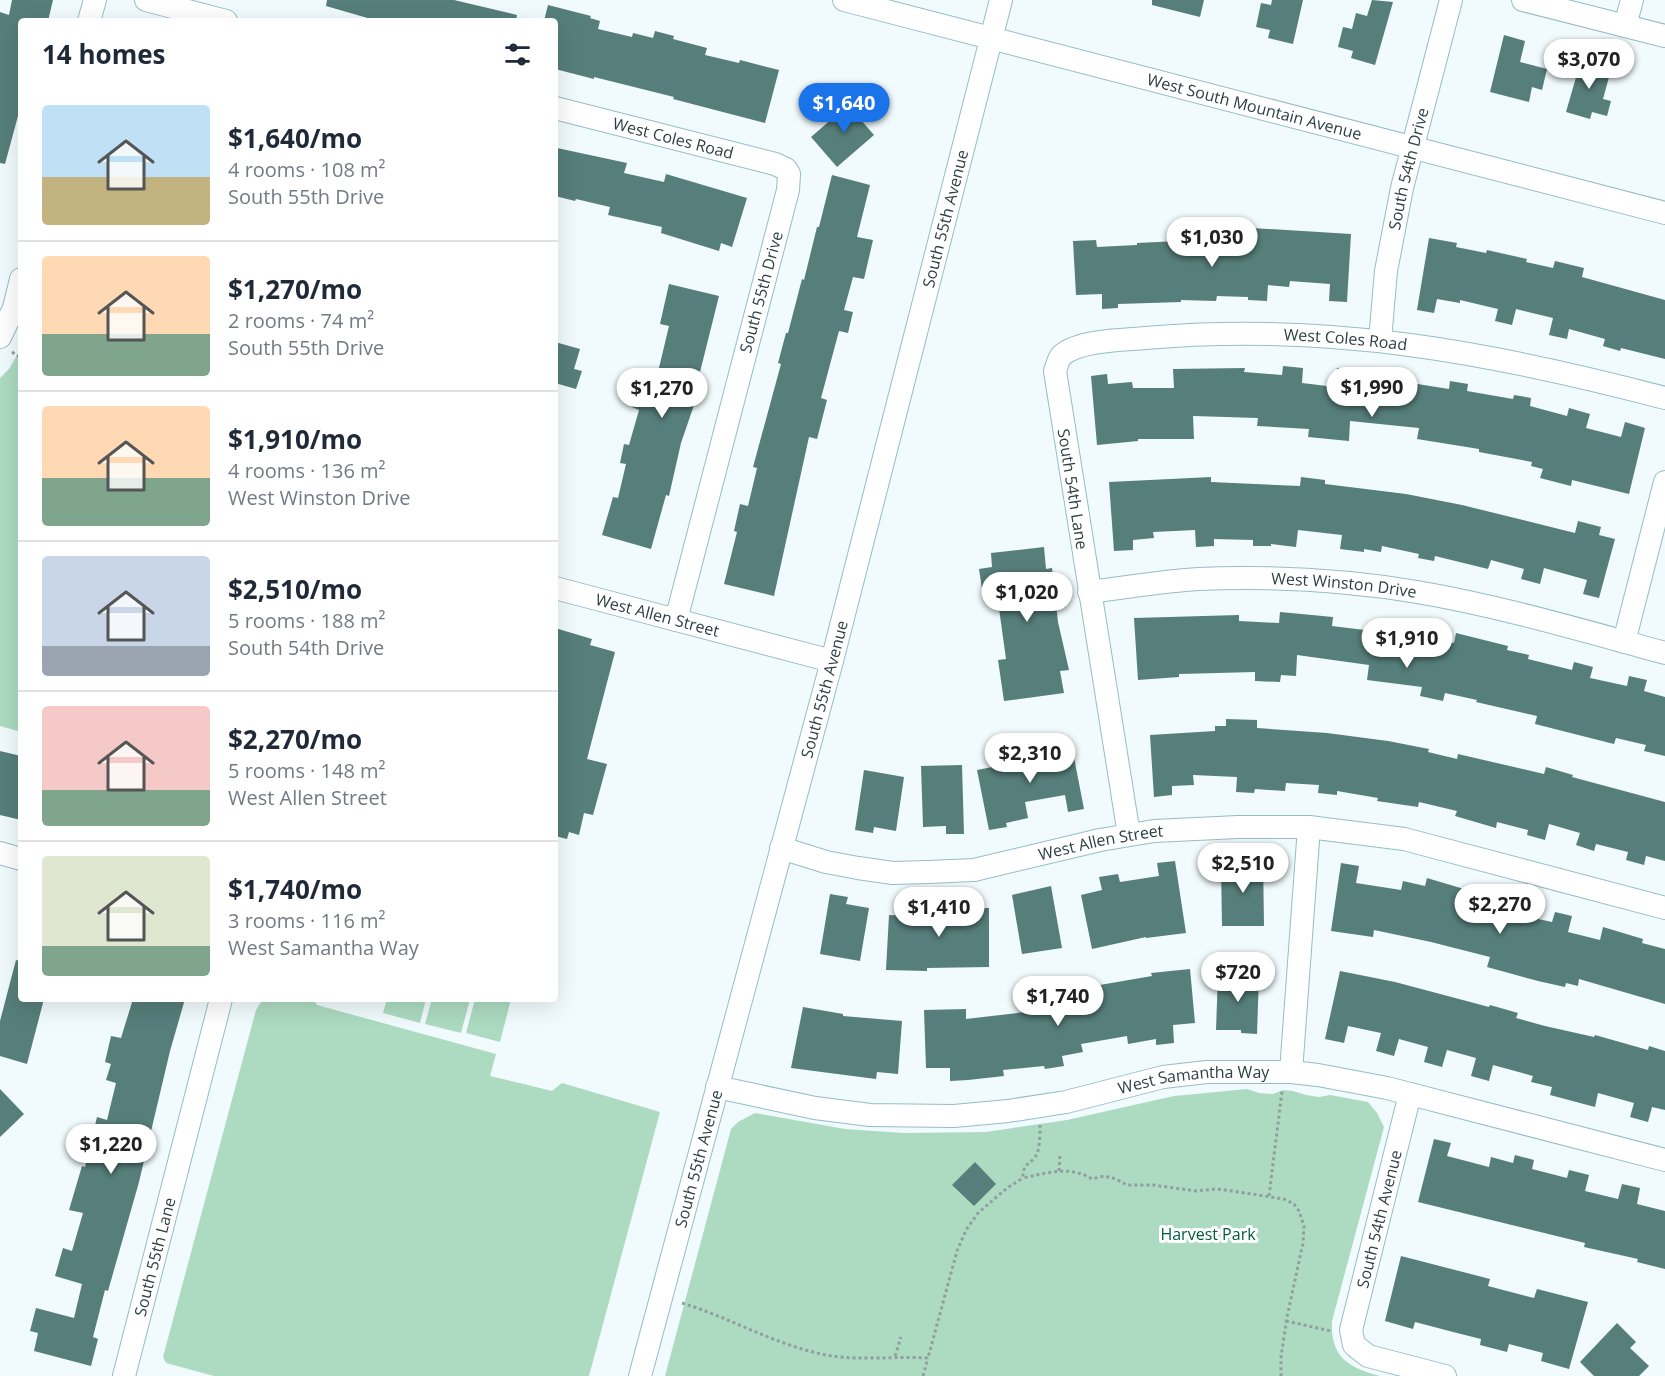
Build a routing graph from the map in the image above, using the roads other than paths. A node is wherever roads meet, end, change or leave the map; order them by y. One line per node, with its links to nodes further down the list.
1 (95, 0): 8 (street)
2 (146, 0): 9 (street)
3 (844, 0): 12 (street, West South Mountain Avenue)
4 (1000, 0): 12 (street, South 55th Avenue)
5 (1451, 0): 14 (street, South 54th Drive)
6 (1523, 0): 10 (street)
7 (1632, 0): 10 (street)
8 (90, 18)
9 (215, 18)
10 (1625, 26): 11 (street)
11 (1665, 36)
12 (991, 38): 14 (street, West South Mountain Avenue); 28 (street, South 55th Avenue)
13 (558, 109): 15 (street, West Coles Road)
14 (1412, 148): 16 (street, West South Mountain Avenue); 19 (street, South 54th Drive)
15 (789, 174): 25 (street, South 55th Drive)
16 (1665, 213)
17 (18, 291): 18 (street)
18 (0, 337)
19 (1380, 340): 20 (street, West Coles Road); 21 (street, West Coles Road)
20 (1060, 357): 24 (street, South 54th Lane)
21 (1665, 398)
22 (1665, 482): 26 (street)
23 (558, 589): 25 (street, West Allen Street)
24 (1089, 592): 26 (street, West Winston Drive); 30 (street, South 54th Lane)
25 (676, 620): 28 (street, West Allen Street)
26 (1624, 642): 27 (street, West Winston Drive)
27 (1665, 653)
28 (832, 661): 31 (street, South 55th Avenue)
29 (1309, 827): 30 (street, West Allen Street); 32 (street, West Allen Street); 34 (street)
30 (1129, 835): 31 (street, West Allen Street)
31 (781, 848): 35 (street, South 55th Avenue)
32 (1665, 908)
33 (220, 1002): 38 (street, South 55th Lane)
34 (1287, 1079): 35 (street, West Samantha Way); 36 (street, West Samantha Way)
35 (717, 1087): 39 (street, South 55th Avenue)
36 (1410, 1094): 37 (street, West Samantha Way); 40 (street, South 54th Avenue)
37 (1665, 1160)
38 (124, 1376)
39 (640, 1376)
40 (1445, 1376)

